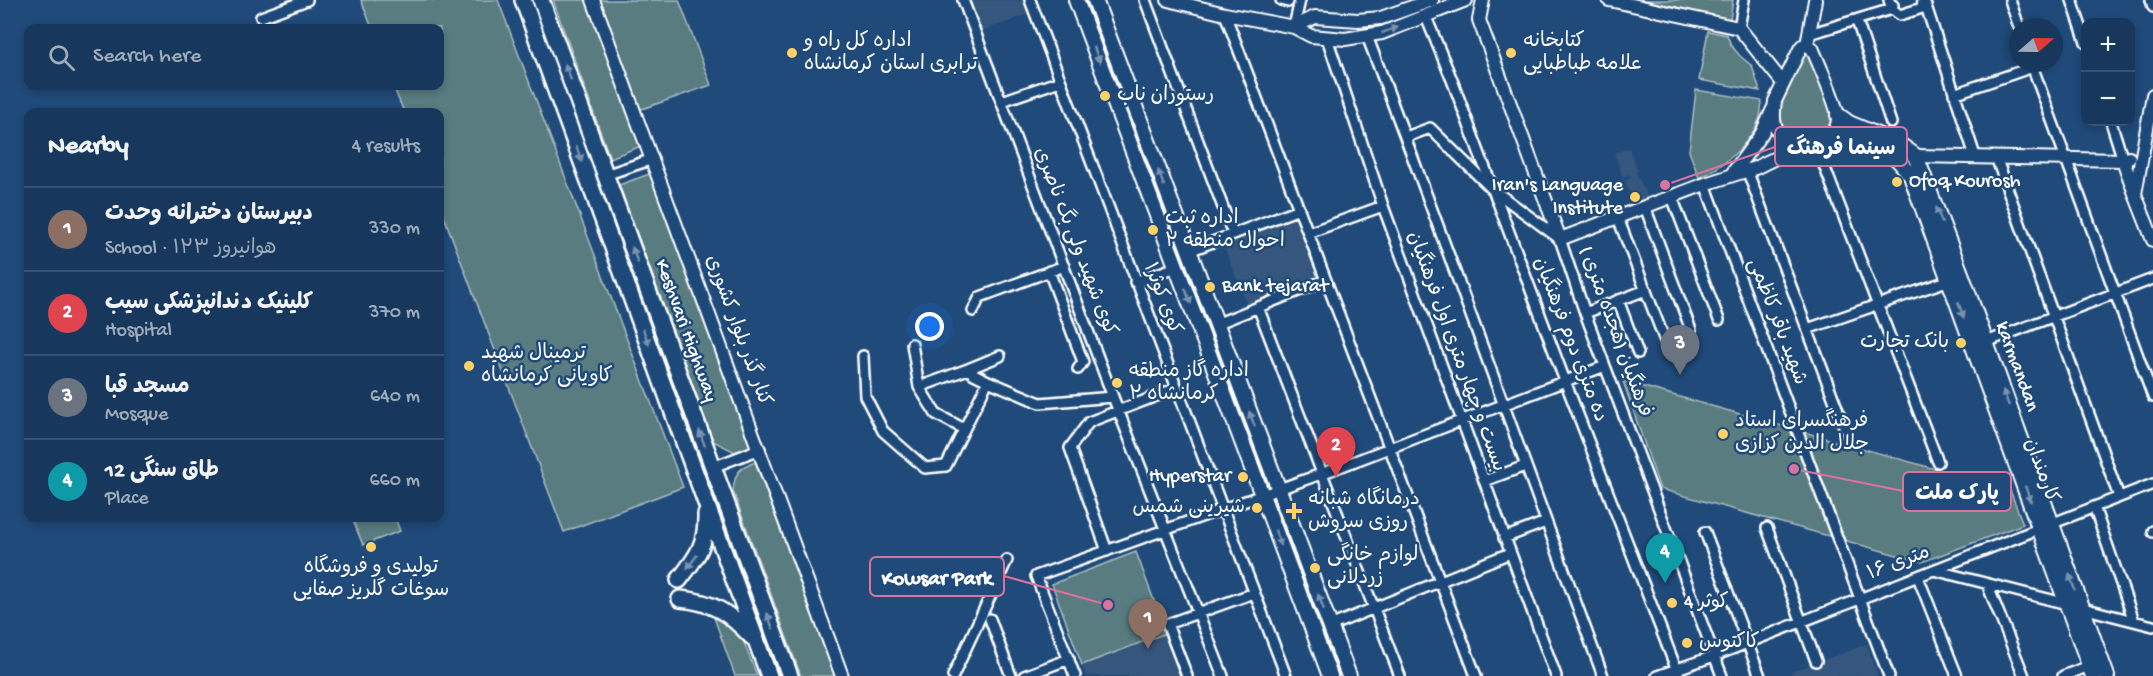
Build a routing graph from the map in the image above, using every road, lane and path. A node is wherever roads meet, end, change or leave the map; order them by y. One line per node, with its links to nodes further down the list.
1 (306, 0): 25 (street)
2 (523, 0): 122 (highway, Keshvari Highway, one-way to 122)
3 (542, 0): 58 (highway, Keshvari Highway, one-way to 3)
4 (593, 0): 53 (street, کنار گذر بلوار کشوری)
5 (963, 0): 42 (street, کوی شهید ولی بگ ناصری)
6 (1030, 0): 38 (street, کوی کوثر۱)
7 (1076, 0): 73 (main road, one-way to 73)
8 (1095, 0): 71 (main road, one-way to 8)
9 (1145, 0): 68 (street)
10 (1168, 0): 24 (street)
11 (1300, 0): 30 (street)
12 (1432, 0): 30 (street)
13 (1483, 0): 28 (street)
14 (1609, 0): 31 (street)
15 (1744, 0): 31 (street)
16 (1815, 0): 35 (street)
17 (1923, 0): 22 (street); 40 (street)
18 (2010, 0): 27 (street)
19 (2072, 0): 32 (street)
20 (2151, 0): 23 (street)
21 (1462, 2): 26 (street); 28 (street)
22 (1892, 3): 29 (street)
23 (2153, 7)
24 (1225, 14): 30 (street); 65 (street)
25 (261, 17)
26 (1426, 17): 33 (street, one-way to 26); 60 (street, ده متری دوم فرهنگیان)
27 (2016, 18)
28 (1479, 20): 69 (street, فرهنگیان (هجده متری ))
29 (1857, 21): 35 (street); 45 (street)
30 (1294, 27): 34 (street)
31 (1739, 28): 39 (street)
32 (2081, 29)
33 (1367, 36): 34 (street); 47 (street)
34 (1326, 38): 63 (street, بیست و چهار متری اول فرهنگیان)
35 (1808, 39): 39 (street); 44 (street)
36 (2013, 72): 40 (street)
37 (2035, 72): 54 (street)
38 (1060, 81): 42 (street); 78 (street, کوی کوثر۱)
39 (1784, 83): 43 (street)
40 (1954, 94): 50 (street)
41 (2153, 95): 51 (street)
42 (1002, 101): 72 (street, کوی شهید ولی بگ ناصری)
43 (1774, 108): 48 (street); 57 (street)
44 (1838, 115): 48 (street); 49 (main road)
45 (1891, 123)
46 (2112, 126): 55 (street)
47 (1406, 137): 60 (street); 106 (street)
48 (1815, 142): 56 (street); 75 (main road, کارمندان); 82 (street)
49 (1916, 156): 50 (street); 75 (main road, karmandan, one-way to 49)
50 (1975, 156): 52 (street)
51 (2147, 156): 55 (street); 61 (street)
52 (1996, 157): 54 (street); 86 (street)
53 (653, 159): 58 (street); 112 (street, کنار گذر بلوار کشوری)
54 (2066, 159): 55 (street); 80 (street)
55 (2123, 160): 61 (street)
56 (1747, 170): 57 (street); 89 (street)
57 (1732, 174): 59 (street)
58 (606, 175): 115 (highway, Keshvari Highway, one-way to 58)
59 (1705, 184): 62 (street); 144 (street, شهید باقر کاظمی)
60 (1492, 189): 69 (street); 101 (street, ده متری دوم فرهنگیان)
61 (2135, 194): 70 (street)
62 (1671, 197): 64 (street); 87 (street)
63 (1383, 206): 67 (street); 108 (street, بیست و چهار متری اول فرهنگیان)
64 (1645, 207): 66 (street); 90 (street)
65 (1299, 209): 67 (street); 68 (street)
66 (1618, 218): 69 (street); 79 (street)
67 (1308, 233): 77 (street)
68 (1233, 234): 71 (street)
69 (1560, 239): 85 (street, فرهنگیان (هجده متری ))
70 (2153, 240)
71 (1189, 251): 88 (main road)
72 (1064, 266): 74 (street); 104 (street, کوی شهید ولی بگ ناصری)
73 (1176, 267): 78 (street); 120 (main road, one-way to 120)
74 (1049, 271): 84 (street); 99 (street)
75 (1956, 278): 82 (street); 92 (main road, karmandan); 126 (main road, کارمندان, one-way to 126)
76 (2153, 279): 80 (street)
77 (1326, 280): 83 (street); 111 (street)
78 (1135, 282): 103 (street, کوی کوثر۱)
79 (1646, 290): 81 (street); 91 (street)
80 (2115, 293): 86 (street); 105 (street)
81 (1618, 300): 85 (street); 94 (street)
82 (1877, 305): 89 (street); 113 (street)
83 (1258, 307): 88 (street); 116 (street)
84 (973, 311)
85 (1585, 313): 97 (street, فرهنگیان (هجده متری ))
86 (2054, 317): 92 (street); 121 (street)
87 (1719, 320)
88 (1216, 324): 119 (main road, one-way to 88)
89 (1807, 329): 110 (street)
90 (1691, 330)
91 (1665, 341)
92 (1986, 342): 126 (main road, karmandan, one-way to 92)
93 (912, 344): 102 (street)
94 (1638, 352)
95 (863, 356): 109 (street)
96 (1000, 356): 98 (street)
97 (1605, 366): 101 (street); 157 (street, فرهنگیان (هجده متری ))
98 (968, 369): 100 (street); 102 (street)
99 (1078, 369)
100 (988, 381): 104 (street); 109 (street)
101 (1565, 381): 106 (street); 161 (street, ده متری دوم فرهنگیان)
102 (919, 387): 109 (street)
103 (1177, 388): 107 (street); 124 (street, کوی کوثر۱)
104 (1113, 397): 107 (street, کوی شهید ولی بگ ناصری)
105 (2153, 397)
106 (1503, 406): 108 (street); 114 (street)
107 (1119, 410): 128 (street, کوی شهید ولی بگ ناصری); 133 (street)
108 (1462, 422): 111 (street); 117 (street, بیست و چهار متری اول فرهنگیان)
109 (964, 429)
110 (1847, 434)
111 (1390, 448): 116 (street); 139 (street)
112 (760, 449): 115 (street); 164 (street, کنار گذر بلوار کشوری)
113 (1938, 462)
114 (1525, 466): 117 (street); 125 (street)
115 (713, 467): 129 (highway, Keshvari Highway)
116 (1321, 474): 119 (street); 147 (street)
117 (1484, 481): 132 (street, بیست و چهار متری اول فرهنگیان)
118 (2153, 484): 121 (street, ۱۶ متری)
119 (1279, 489): 120 (street); 153 (main road, one-way to 119)
120 (1262, 494): 124 (street); 172 (main road, one-way to 172)
121 (2119, 497): 123 (street, ۱۶ متری)
122 (705, 502): 131 (highway, Keshvari Highway); 138 (highway, one-way to 138)
123 (2094, 507): 126 (street, ۱۶ متری); 151 (street)
124 (1222, 508): 128 (street); 142 (street, کوی کوثر۱)
125 (1546, 522): 132 (street); 177 (street)
126 (2046, 526): 136 (street, ۱۶ متری); 146 (main road, کارمندان); 148 (main road, karmandan, one-way to 126)
127 (1767, 528): 152 (street)
128 (1165, 530): 133 (street); 149 (street, کوی شهید ولی بگ ناصری)
129 (737, 532): 131 (highway); 141 (highway, Keshvari Highway)
130 (1705, 532): 155 (street)
131 (717, 537): 143 (highway, Keshvari Highway)
132 (1504, 537): 134 (street, بیست و چهار متری اول فرهنگیان)
133 (1107, 551): 158 (street)
134 (1510, 553): 139 (street); 176 (street, بیست و چهار متری اول فرهنگیان)
135 (1007, 560): 165 (street)
136 (1934, 570): 137 (street, ۱۶ متری); 140 (street)
137 (1918, 577): 144 (street, ۱۶ متری); 182 (street)
138 (679, 580)
139 (1440, 580): 147 (street); 175 (street)
140 (1987, 584): 146 (street); 183 (street)
141 (758, 589): 143 (highway); 163 (highway, Keshvari Highway, one-way to 141)
142 (1254, 594): 149 (street); 171 (street, کوی کوثر۱)
143 (739, 596): 156 (highway, Keshvari Highway)
144 (1861, 598): 152 (street, ۱۶ متری); 181 (street, شهید باقر کاظمی)
145 (681, 600): 156 (highway)
146 (2067, 605): 148 (street); 160 (main road, کارمندان)
147 (1373, 607): 153 (street); 174 (street)
148 (2082, 609): 151 (street); 185 (main road, karmandan)
149 (1198, 614): 169 (street); 170 (street, کوی شهید ولی بگ ناصری)
150 (990, 620): 166 (street)
151 (2134, 621): 154 (street)
152 (1801, 622): 155 (street, ۱۶ متری); 159 (street)
153 (1330, 626): 173 (main road)
154 (2153, 626)
155 (1748, 643): 157 (street, ۱۶ متری); 180 (street)
156 (760, 651): 162 (highway, Keshvari Highway)
157 (1714, 656): 161 (street, ۱۶ متری); 179 (street, فرهنگیان (هجده متری ))
158 (1069, 659): 167 (street); 168 (street)
159 (1816, 661)
160 (2091, 671): 184 (street)
161 (1678, 673): 178 (street, ۱۶ متری)
162 (769, 676)
163 (790, 676)
164 (842, 676)
165 (953, 676)
166 (1011, 676)
167 (1024, 676)
168 (1075, 676)
169 (1188, 676)
170 (1223, 676)
171 (1286, 676)
172 (1330, 676)
173 (1349, 676)
174 (1400, 676)
175 (1476, 676)
176 (1556, 676)
177 (1603, 676)
178 (1657, 676)
179 (1722, 676)
180 (1760, 676)
181 (1889, 676)
182 (1957, 676)
183 (2024, 676)
184 (2063, 676)
185 (2107, 676)

